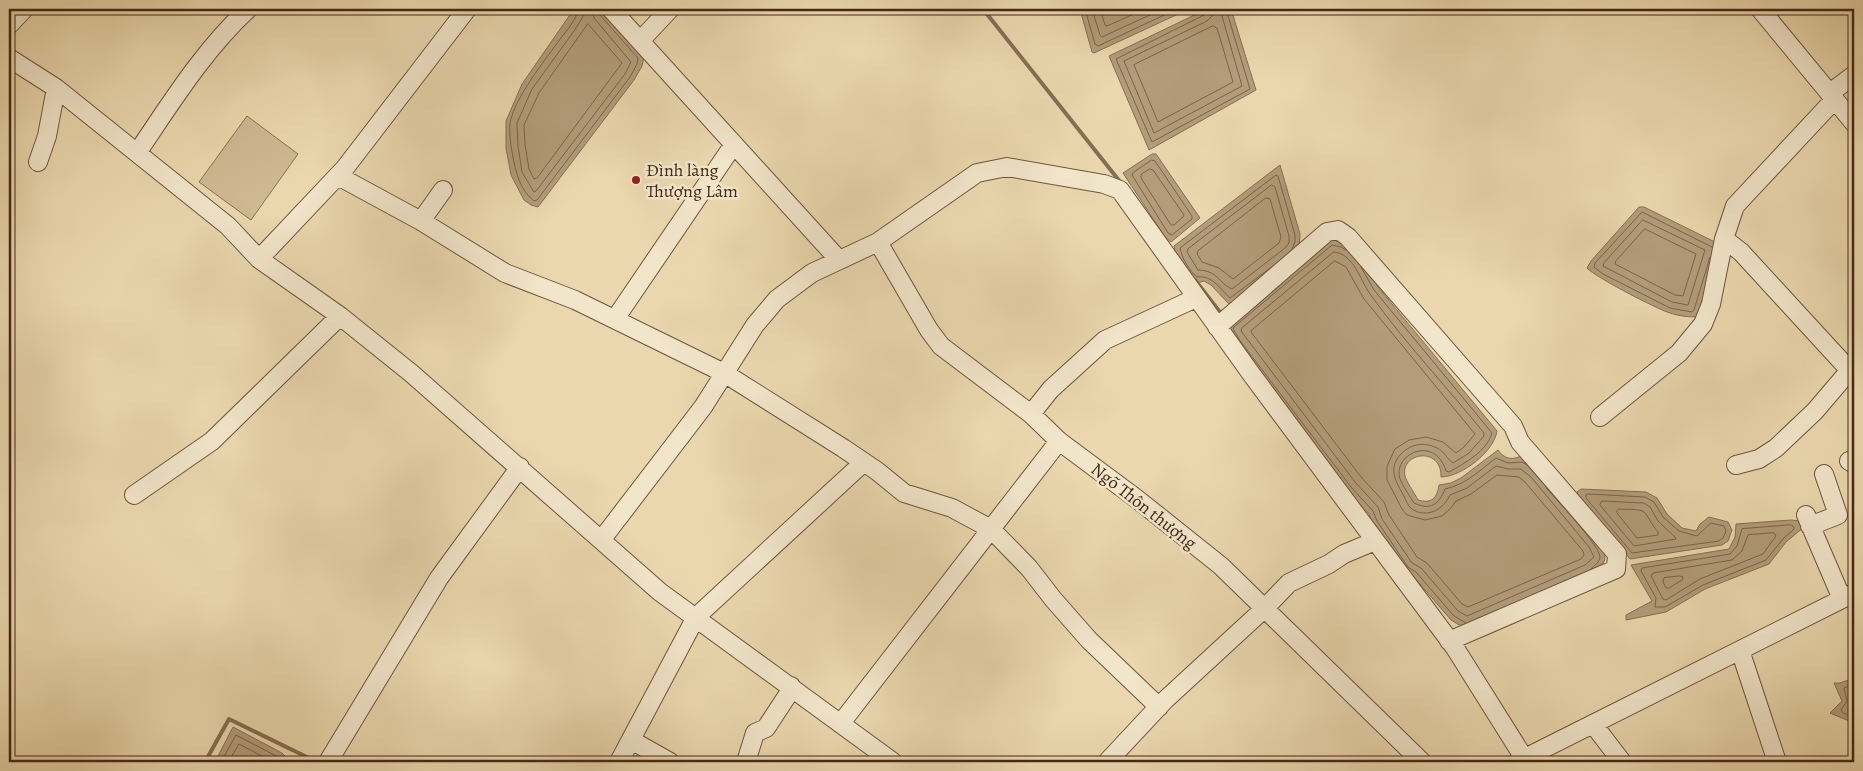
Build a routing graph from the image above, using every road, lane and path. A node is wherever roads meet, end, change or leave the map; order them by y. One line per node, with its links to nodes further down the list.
1 (24, 9): 7 (street)
2 (248, 9): 15 (street)
3 (467, 9): 17 (street)
4 (611, 9): 8 (street)
5 (670, 9): 8 (street)
6 (1760, 9): 12 (street)
7 (9, 25)
8 (640, 41): 14 (street)
9 (9, 58): 11 (street)
10 (1854, 75): 12 (street)
11 (56, 88): 15 (street); 16 (street)
12 (1832, 96): 13 (street); 20 (street)
13 (1854, 123)
14 (734, 144): 23 (street); 26 (street)
15 (137, 154): 22 (street)
16 (38, 162)
17 (338, 176): 19 (street); 22 (street)
18 (443, 190): 19 (street)
19 (421, 221): 26 (street)
20 (1724, 239): 29 (street); 31 (street)
21 (878, 242): 23 (street); 24 (street); 30 (street, Ngõ Thôn thượng)
22 (259, 259): 25 (street)
23 (838, 260): 28 (street)
24 (1196, 298): 27 (street); 30 (street)
25 (340, 316): 35 (street); 37 (street)
26 (614, 319): 28 (street)
27 (1217, 327): 40 (street); 44 (street)
28 (724, 372): 33 (street); 39 (street)
29 (1852, 373): 34 (street)
30 (1030, 414): 32 (street, Ngõ Thôn thượng)
31 (1600, 417)
32 (1059, 441): 38 (street); 42 (street, Ngõ Thôn thượng)
33 (864, 462): 38 (street); 43 (street)
34 (1736, 465)
35 (520, 467): 39 (street); 52 (street)
36 (1824, 474): 41 (street)
37 (134, 495)
38 (991, 529): 47 (street); 48 (street)
39 (602, 538): 43 (street)
40 (1375, 541): 42 (street); 44 (street)
41 (1848, 596): 45 (street)
42 (1265, 608): 47 (street); 58 (street, Ngõ Thôn thượng)
43 (696, 617): 46 (street); 50 (street)
44 (1450, 641): 51 (street)
45 (1740, 650): 49 (street); 60 (street)
46 (790, 686): 48 (street); 55 (street)
47 (1159, 707): 57 (street)
48 (841, 723): 56 (street)
49 (1593, 724): 51 (street); 59 (street)
50 (631, 740): 53 (street); 54 (street)
51 (1521, 760)
52 (328, 762)
53 (619, 762)
54 (670, 762)
55 (746, 762)
56 (893, 762)
57 (1107, 762)
58 (1422, 762)
59 (1622, 762)
60 (1777, 762)

